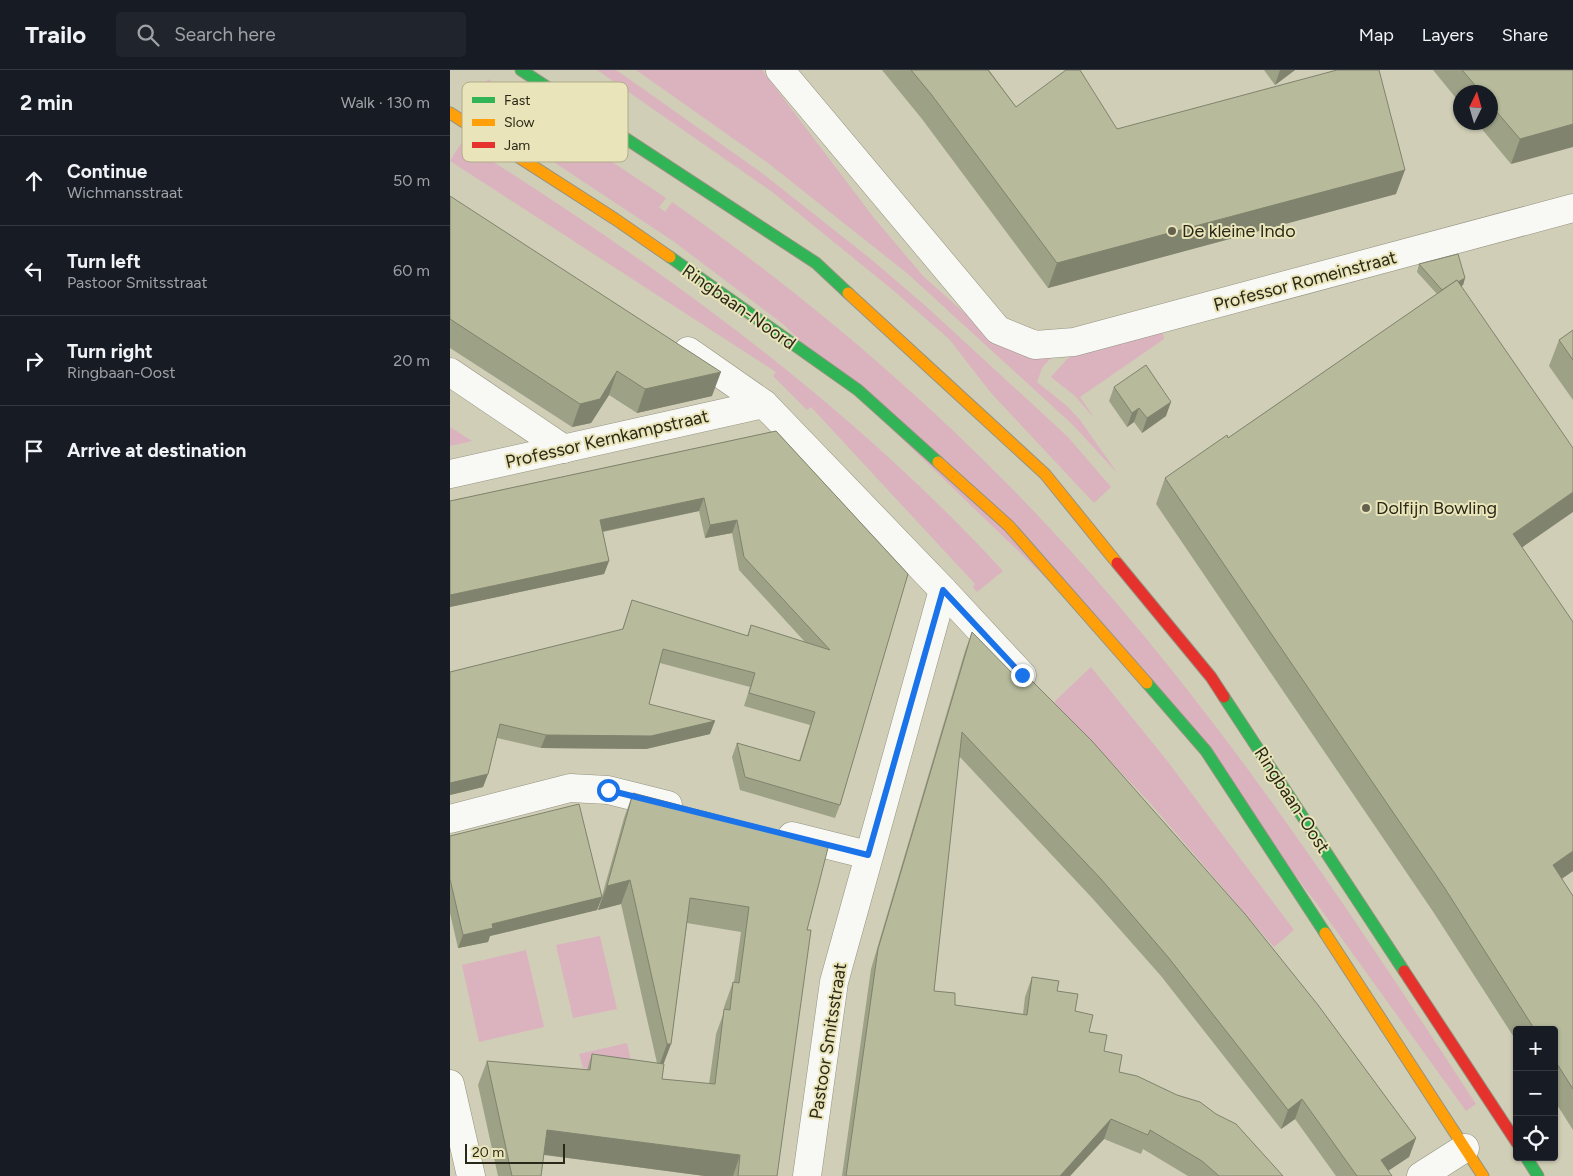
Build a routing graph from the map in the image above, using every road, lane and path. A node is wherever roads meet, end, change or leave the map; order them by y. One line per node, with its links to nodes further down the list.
1 (521, 70): 3 (main road, Ringbaan-Oost)
2 (780, 70): 8 (street, Professor Romeinstraat)
3 (539, 82)
4 (450, 113): 5 (main road, Ringbaan-Noord)
5 (462, 121)
6 (628, 140): 21 (main road, Ringbaan-Oost)
7 (526, 162): 22 (main road, Ringbaan-Noord)
8 (1573, 208)
9 (665, 336): 11 (street)
10 (450, 372): 12 (street)
11 (764, 404): 12 (street, Professor Kernkampstraat); 14 (street)
12 (564, 449): 13 (street, Professor Kernkampstraat)
13 (450, 474)
14 (943, 590): 15 (street); 19 (street, Pastoor Smitsstraat)
15 (1022, 675)
16 (695, 812): 17 (street)
17 (450, 819)
18 (772, 831): 19 (street)
19 (868, 855): 25 (street, Pastoor Smitsstraat)
20 (450, 1084): 24 (street)
21 (1513, 1137)
22 (1465, 1148): 26 (street); 27 (main road)
23 (1529, 1161): 28 (main road)
24 (472, 1176)
25 (807, 1176)
26 (1421, 1176)
27 (1483, 1176)
28 (1538, 1176)

